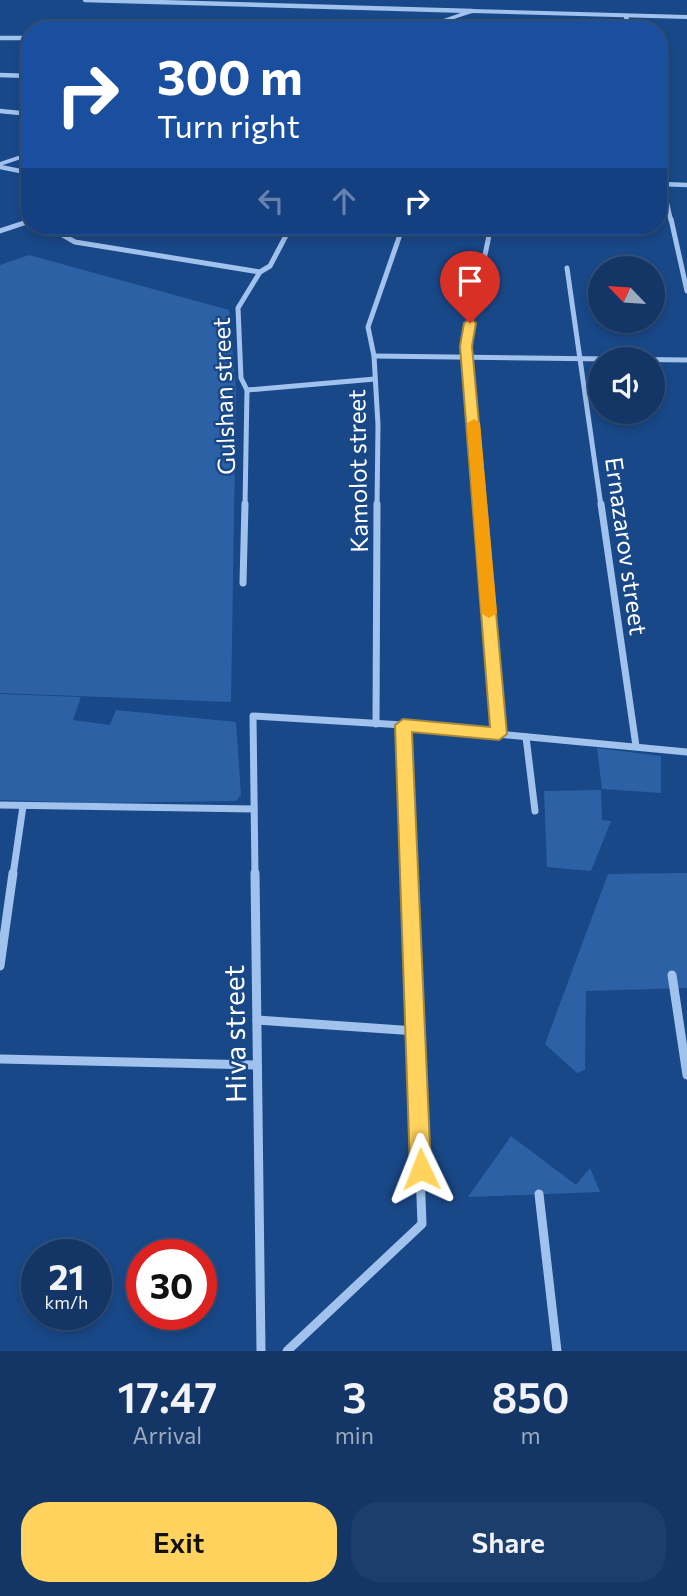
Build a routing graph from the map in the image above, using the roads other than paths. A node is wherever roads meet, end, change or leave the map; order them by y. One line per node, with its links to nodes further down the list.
1 (85, 0): 2 (street)
2 (142, 1): 3 (street)
3 (240, 2): 4 (street)
4 (472, 11): 5 (street); 7 (street)
5 (626, 16): 6 (street); 8 (street)
6 (687, 18)
7 (442, 21)
8 (627, 21)
9 (0, 38): 10 (street)
10 (21, 38)
11 (0, 75): 12 (street)
12 (21, 76)
13 (0, 111): 14 (street)
14 (21, 113)
15 (21, 157): 16 (street)
16 (0, 165): 17 (street)
17 (21, 171)
18 (667, 184): 19 (street)
19 (687, 185)
20 (667, 212): 29 (street)
21 (21, 224): 22 (street)
22 (0, 231)
23 (63, 235): 28 (street)
24 (286, 235): 28 (street, Gulshan street)
25 (400, 235): 30 (street, Kamolot street)
26 (489, 235): 31 (street)
27 (567, 268): 32 (street, Ernazarov street)
28 (260, 272): 35 (street, Gulshan street)
29 (687, 292)
30 (374, 356): 31 (street); 34 (street, Kamolot street)
31 (468, 357): 32 (street); 39 (street)
32 (582, 358): 33 (street); 41 (street, Ernazarov street)
33 (687, 360)
34 (375, 379): 35 (street); 37 (street, Kamolot street)
35 (247, 390): 36 (street, Gulshan street)
36 (243, 583)
37 (376, 723): 38 (street); 45 (street, Hiva street)
38 (403, 725): 39 (street); 50 (street)
39 (499, 734): 40 (street)
40 (526, 737): 41 (street); 46 (street)
41 (636, 747): 42 (street)
42 (687, 752)
43 (0, 805): 44 (street)
44 (23, 806): 45 (street); 47 (street)
45 (254, 809): 49 (street, Hiva street)
46 (535, 811)
47 (0, 966)
48 (671, 975): 53 (street)
49 (257, 1020): 50 (street); 52 (street, Hiva street)
50 (416, 1031): 56 (street)
51 (0, 1059): 52 (street)
52 (257, 1065): 55 (street, Hiva street)
53 (687, 1075)
54 (539, 1194): 57 (street)
55 (261, 1351)
56 (287, 1351)
57 (557, 1351)

